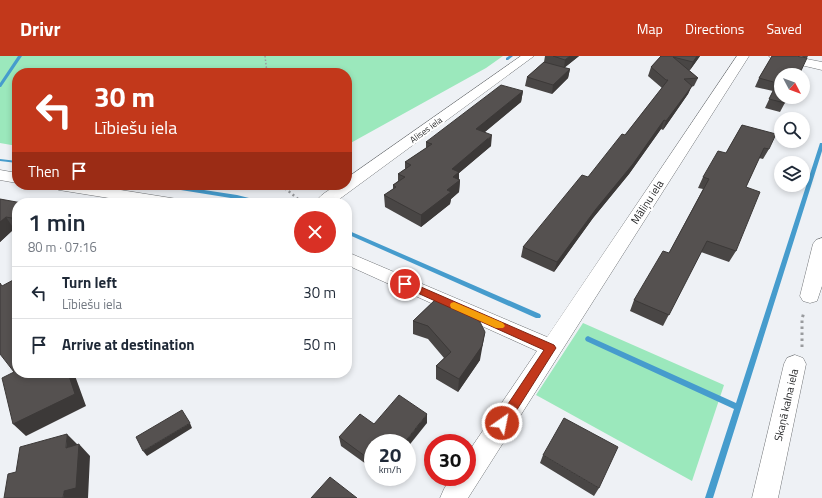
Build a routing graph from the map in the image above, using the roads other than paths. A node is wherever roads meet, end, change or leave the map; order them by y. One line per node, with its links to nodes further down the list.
1 (528, 56): 7 (street, Alises iela)
2 (743, 56): 15 (street, Māliņu iela)
3 (775, 56): 4 (street)
4 (822, 66)
5 (0, 175): 6 (street)
6 (12, 177)
7 (352, 182)
8 (90, 190): 10 (street)
9 (341, 190): 11 (street, Alises iela)
10 (140, 198)
11 (330, 198)
12 (822, 244): 14 (street)
13 (352, 260): 15 (street)
14 (810, 296)
15 (551, 348): 17 (street, Māliņu iela)
16 (795, 364): 18 (street, Skaņā kalna iela)
17 (453, 498)
18 (765, 498)

